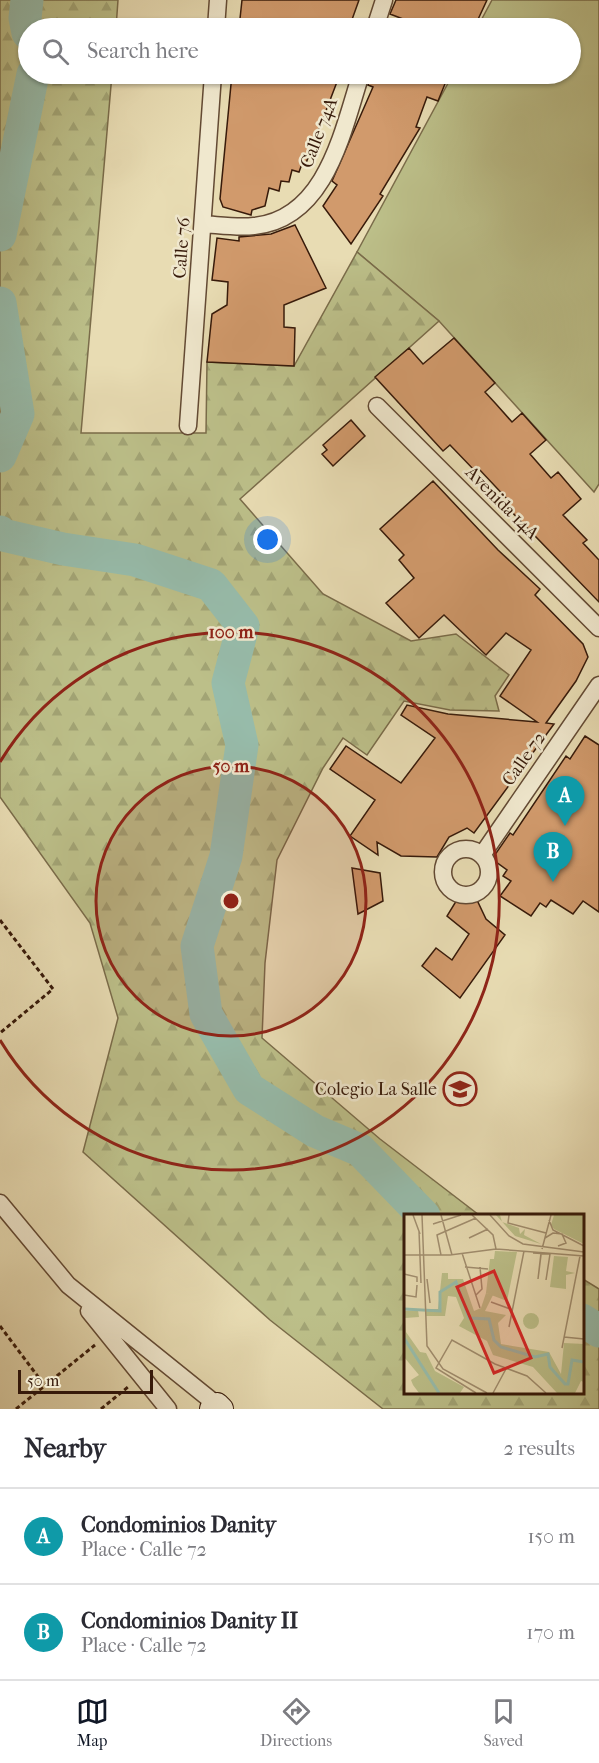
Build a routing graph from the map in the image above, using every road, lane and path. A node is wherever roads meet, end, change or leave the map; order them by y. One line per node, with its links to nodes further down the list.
1 (218, 0): 3 (street)
2 (384, 0): 4 (street)
3 (217, 18)
4 (378, 18)
5 (212, 84): 7 (street, Calle 76)
6 (358, 84): 7 (street, Calle 74A)
7 (203, 224): 9 (street, Calle 76)
8 (376, 406): 10 (street, Avenida 14A)
9 (188, 426)
10 (599, 628)
11 (599, 684): 12 (street, Calle 72)
12 (482, 855)
13 (0, 920): 14 (path)
14 (0, 1033)
15 (0, 1203): 16 (street)
16 (68, 1285): 18 (street); 21 (street)
17 (0, 1326): 20 (path)
18 (108, 1334): 19 (street); 20 (path)
19 (142, 1376): 23 (path); 24 (street)
20 (45, 1386): 22 (path)
21 (217, 1408)
22 (16, 1409)
23 (101, 1409)
24 (168, 1409)

